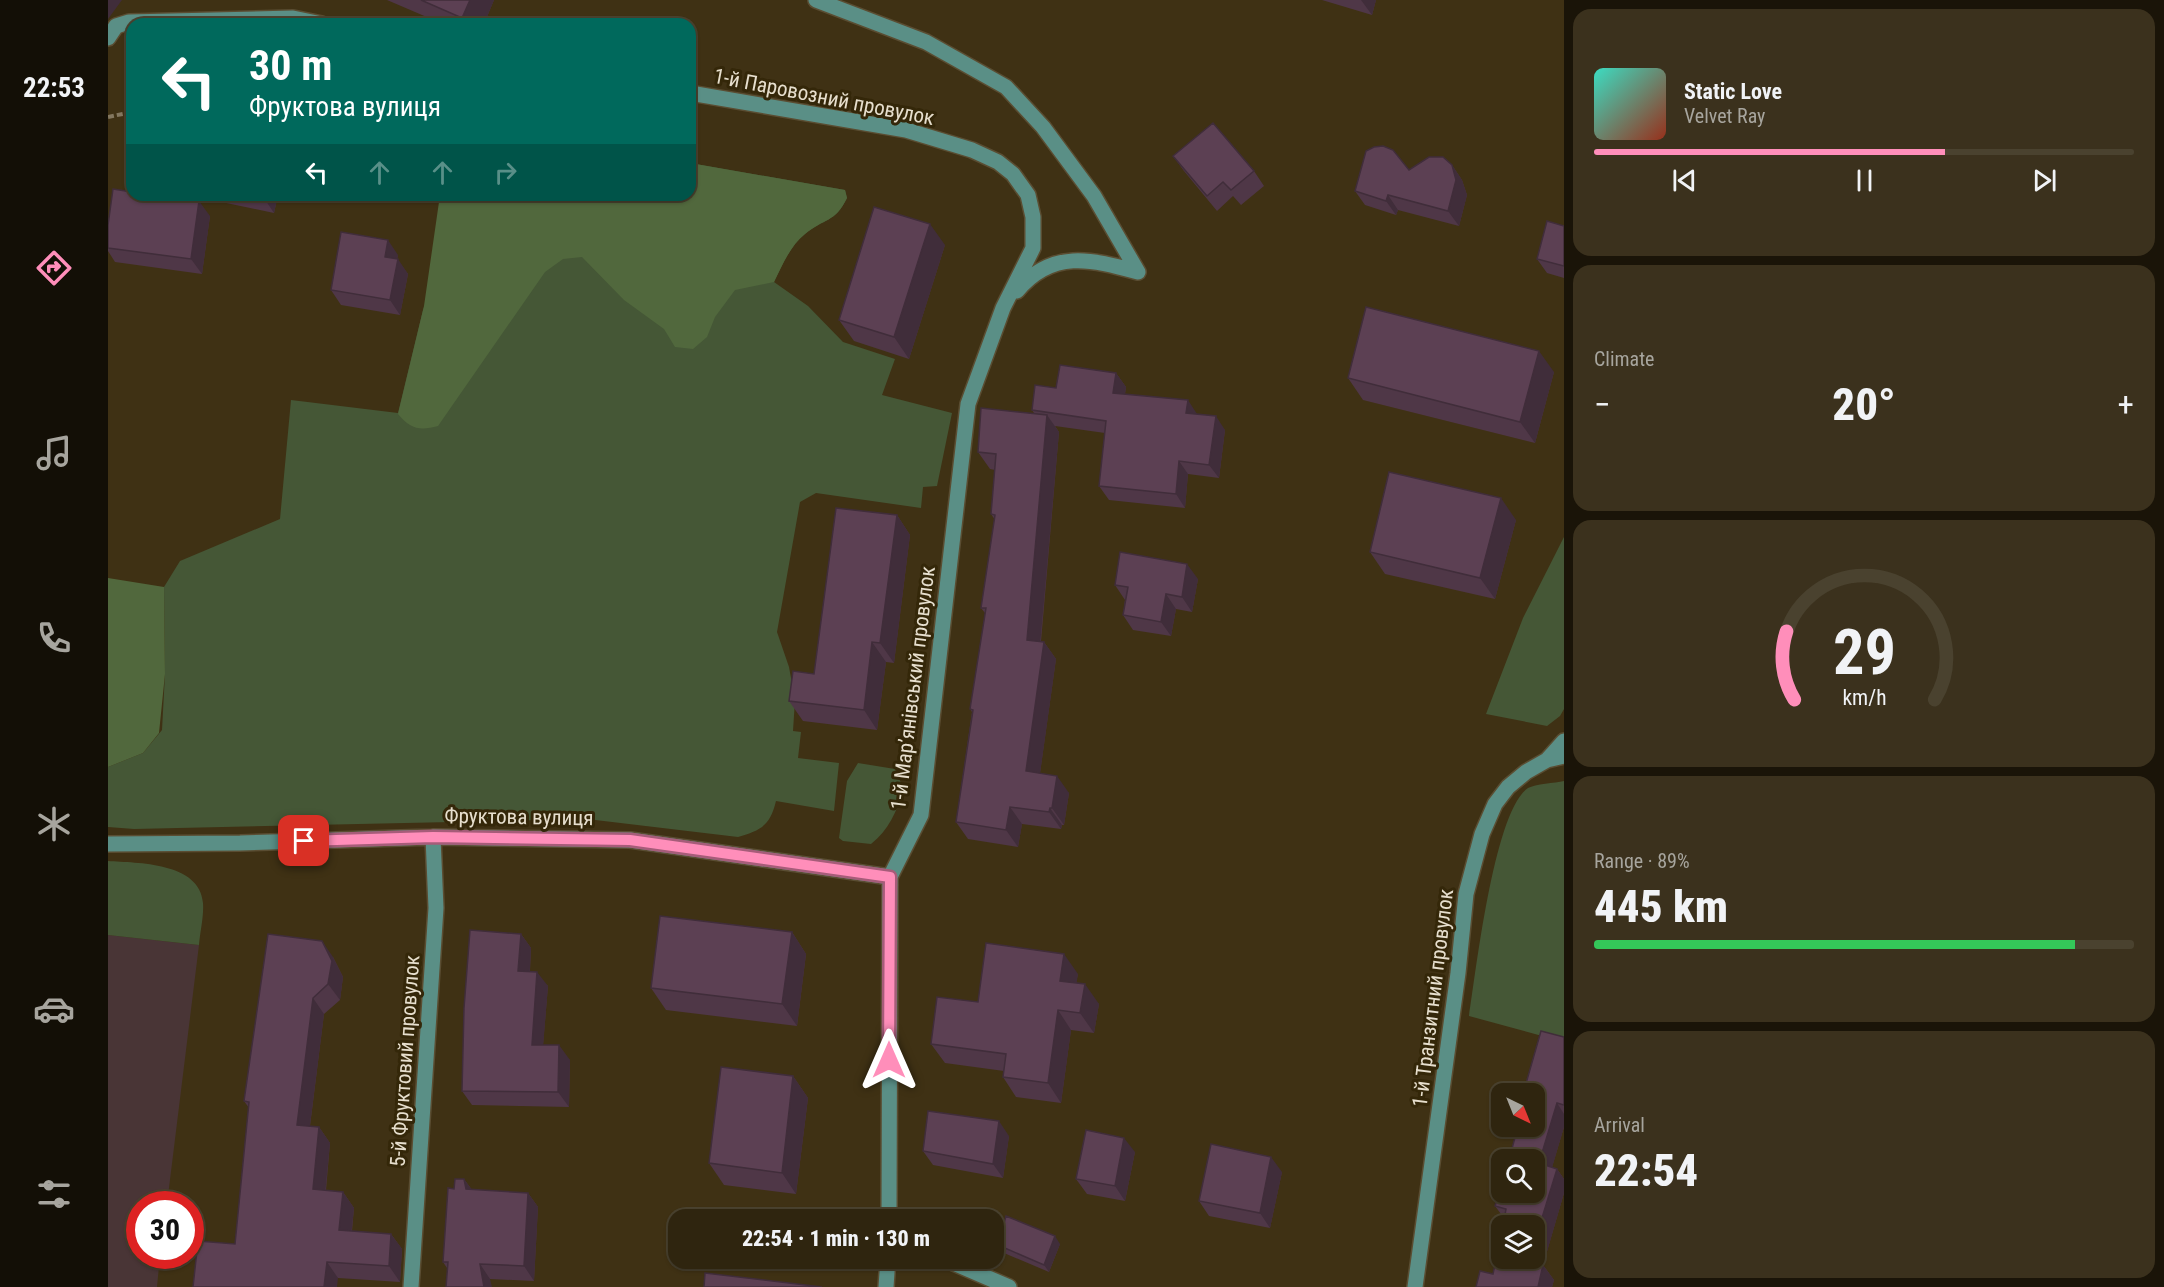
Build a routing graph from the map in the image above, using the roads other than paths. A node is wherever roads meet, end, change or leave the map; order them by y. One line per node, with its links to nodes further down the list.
1 (816, 0): 6 (street)
2 (126, 23): 3 (street)
3 (108, 39)
4 (696, 94): 5 (street, 1-й Паровозний провулок)
5 (1013, 174): 6 (street, 1-й Марʼянівський провулок)
6 (1003, 308): 12 (street, 1-й Марʼянівський провулок)
7 (1564, 741): 9 (street)
8 (1564, 756): 9 (street, 1-й Транзитний провулок)
9 (1547, 760): 19 (street, 1-й Транзитний провулок)
10 (433, 837): 11 (street, Фруктова вулиця); 12 (street, Фруктова вулиця); 16 (street, 5-й Фруктовий провулок)
11 (108, 844)
12 (890, 877): 13 (street, 1-й Марʼянівський провулок)
13 (889, 1209)
14 (887, 1269): 17 (street)
15 (967, 1269): 18 (street)
16 (411, 1287)
17 (886, 1287)
18 (1009, 1287)
19 (1416, 1287)

